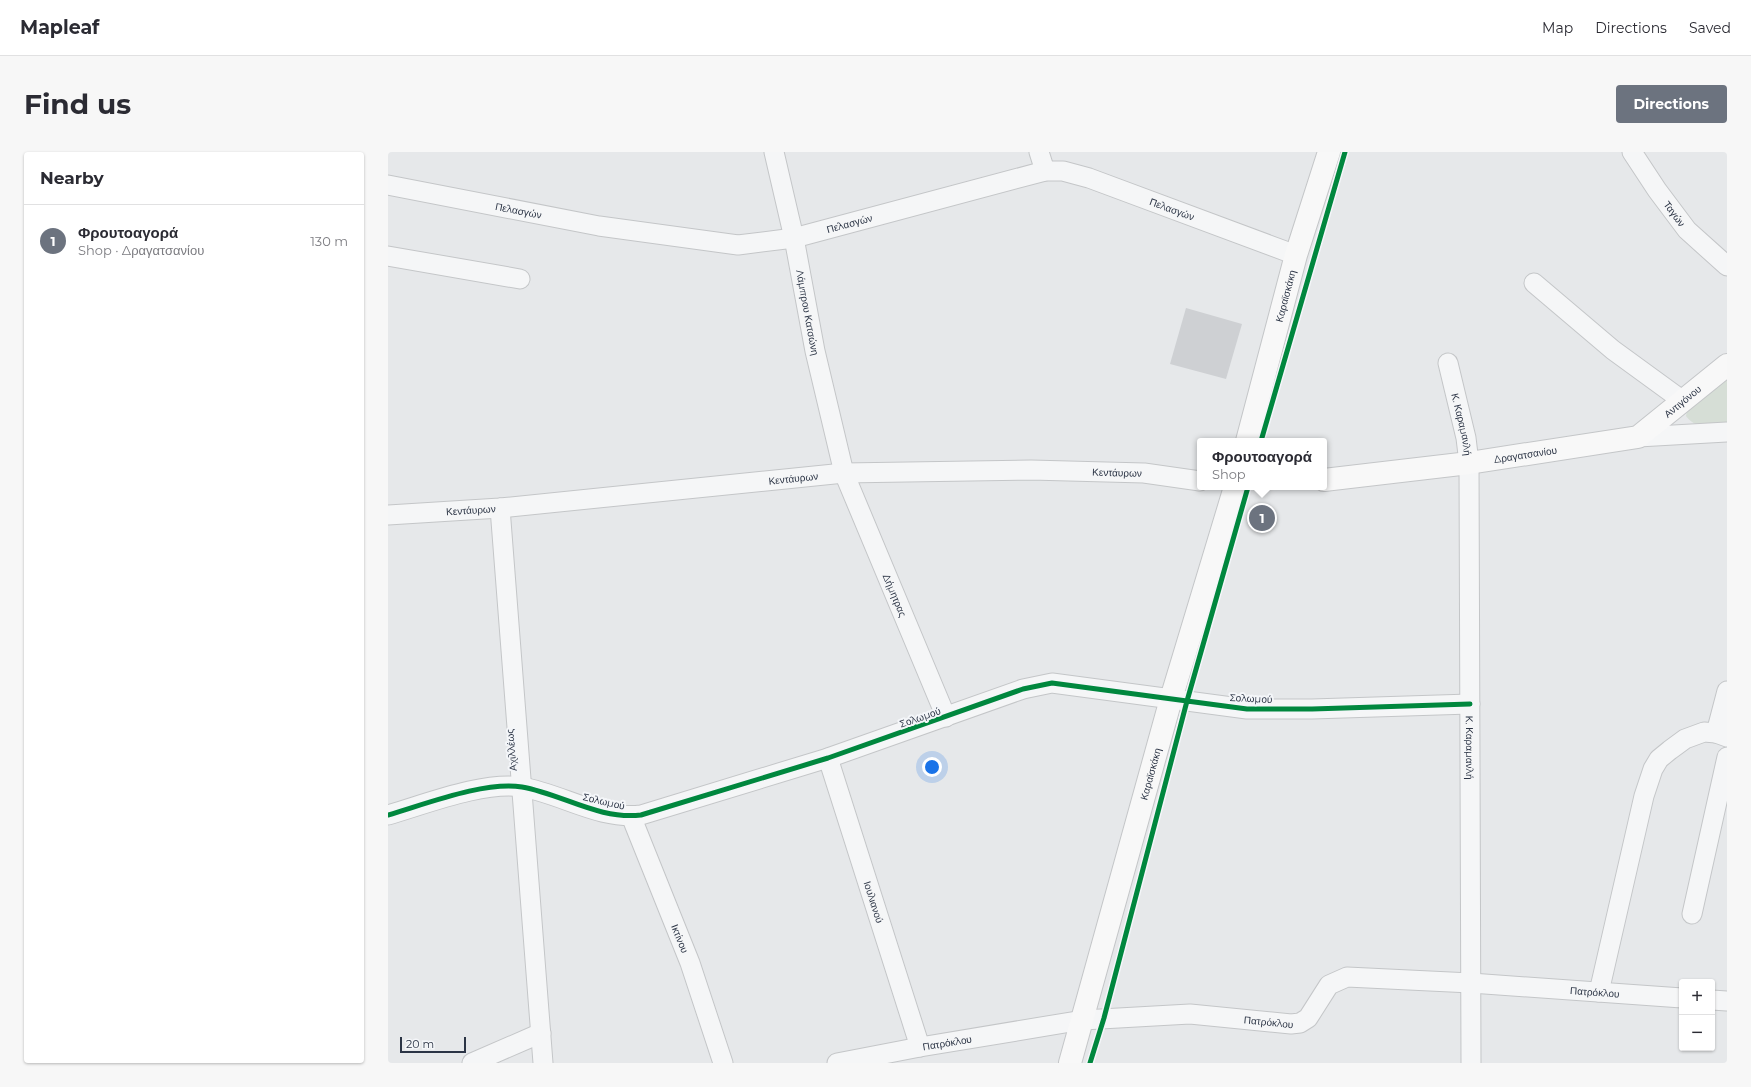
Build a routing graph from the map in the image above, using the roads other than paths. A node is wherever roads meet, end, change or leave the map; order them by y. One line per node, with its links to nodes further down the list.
1 (774, 152): 7 (street, Λάμπρου Κατσώνη)
2 (1039, 152): 5 (street)
3 (1329, 152): 8 (main road, Καραϊσκάκη)
4 (1632, 152): 10 (street, Ταγών)
5 (1045, 171): 7 (street, Πελασγών); 8 (street, Πελασγών)
6 (388, 185): 7 (street, Πελασγών)
7 (794, 238): 20 (street, Λάμπρου Κατσώνη)
8 (1296, 255): 18 (main road, Καραϊσκάκη)
9 (388, 256): 11 (street)
10 (1727, 266)
11 (520, 279)
12 (1534, 283): 15 (street)
13 (1448, 363): 19 (street, Κ. Καραμανλή)
14 (1727, 365): 15 (main road, Αντιγόνου)
15 (1682, 401): 17 (main road, Αντιγόνου)
16 (1727, 432): 17 (street, Δραγατσανίου)
17 (1638, 437): 19 (main road, Δραγατσανίου)
18 (1248, 438)
19 (1469, 463): 21 (main road, Δραγατσανίου); 28 (street, Κ. Καραμανλή)
20 (844, 473): 22 (street, Κεντάυρων); 24 (street, Κεντάυρων); 29 (street, Δήμητρας)
21 (1327, 480)
22 (1197, 481)
23 (1234, 490): 27 (main road, Καραϊσκάκη)
24 (500, 508): 25 (street, Κεντάυρων); 33 (street, Αχιλλέως)
25 (388, 515)
26 (1727, 691): 30 (street)
27 (1172, 699): 28 (street, Σολωμού); 29 (street, Σολωμού); 42 (main road, Καραϊσκάκη)
28 (1470, 704): 37 (street, Κ. Καραμανλή)
29 (946, 718): 32 (street, Σολωμού)
30 (1721, 735): 38 (street)
31 (1727, 757): 36 (street)
32 (828, 758): 35 (street, Σολωμού); 44 (street, Ιουλιανού)
33 (523, 787): 34 (street, Σολωμού); 35 (street, Σολωμού); 43 (street, Αχιλλέως)
34 (388, 815)
35 (631, 816): 47 (street, Ικτίνου)
36 (1692, 914)
37 (1471, 983): 38 (street, Πατρόκλου); 42 (street, Πατρόκλου); 50 (street, Κ. Καραμανλή)
38 (1599, 992): 39 (street, Πατρόκλου)
39 (1679, 998)
40 (1715, 1000): 41 (street)
41 (1727, 1001)
42 (1083, 1020): 44 (street, Πατρόκλου); 49 (main road, Καραϊσκάκη)
43 (541, 1033): 45 (street); 46 (street, Αχιλλέως)
44 (920, 1047): 48 (street, Πατρόκλου)
45 (472, 1063)
46 (543, 1063)
47 (723, 1063)
48 (837, 1063)
49 (1070, 1063)
50 (1472, 1063)

